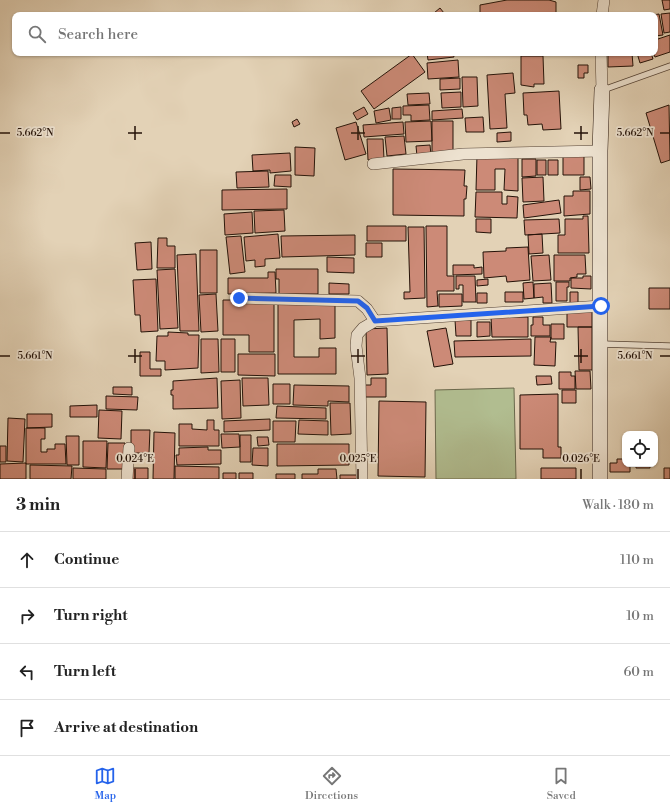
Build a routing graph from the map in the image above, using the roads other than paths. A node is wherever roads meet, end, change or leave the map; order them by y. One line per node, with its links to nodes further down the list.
1 (604, 0): 2 (street)
2 (602, 12)
3 (601, 56): 5 (street)
4 (670, 66): 5 (lane)
5 (602, 90): 6 (street)
6 (600, 151): 7 (street); 9 (street)
7 (373, 164)
8 (239, 298): 10 (street)
9 (601, 306): 10 (street); 11 (street)
10 (375, 321): 15 (street)
11 (601, 344): 12 (lane); 16 (street)
12 (670, 346)
13 (129, 448): 14 (street)
14 (127, 479)
15 (362, 479)
16 (600, 479)

